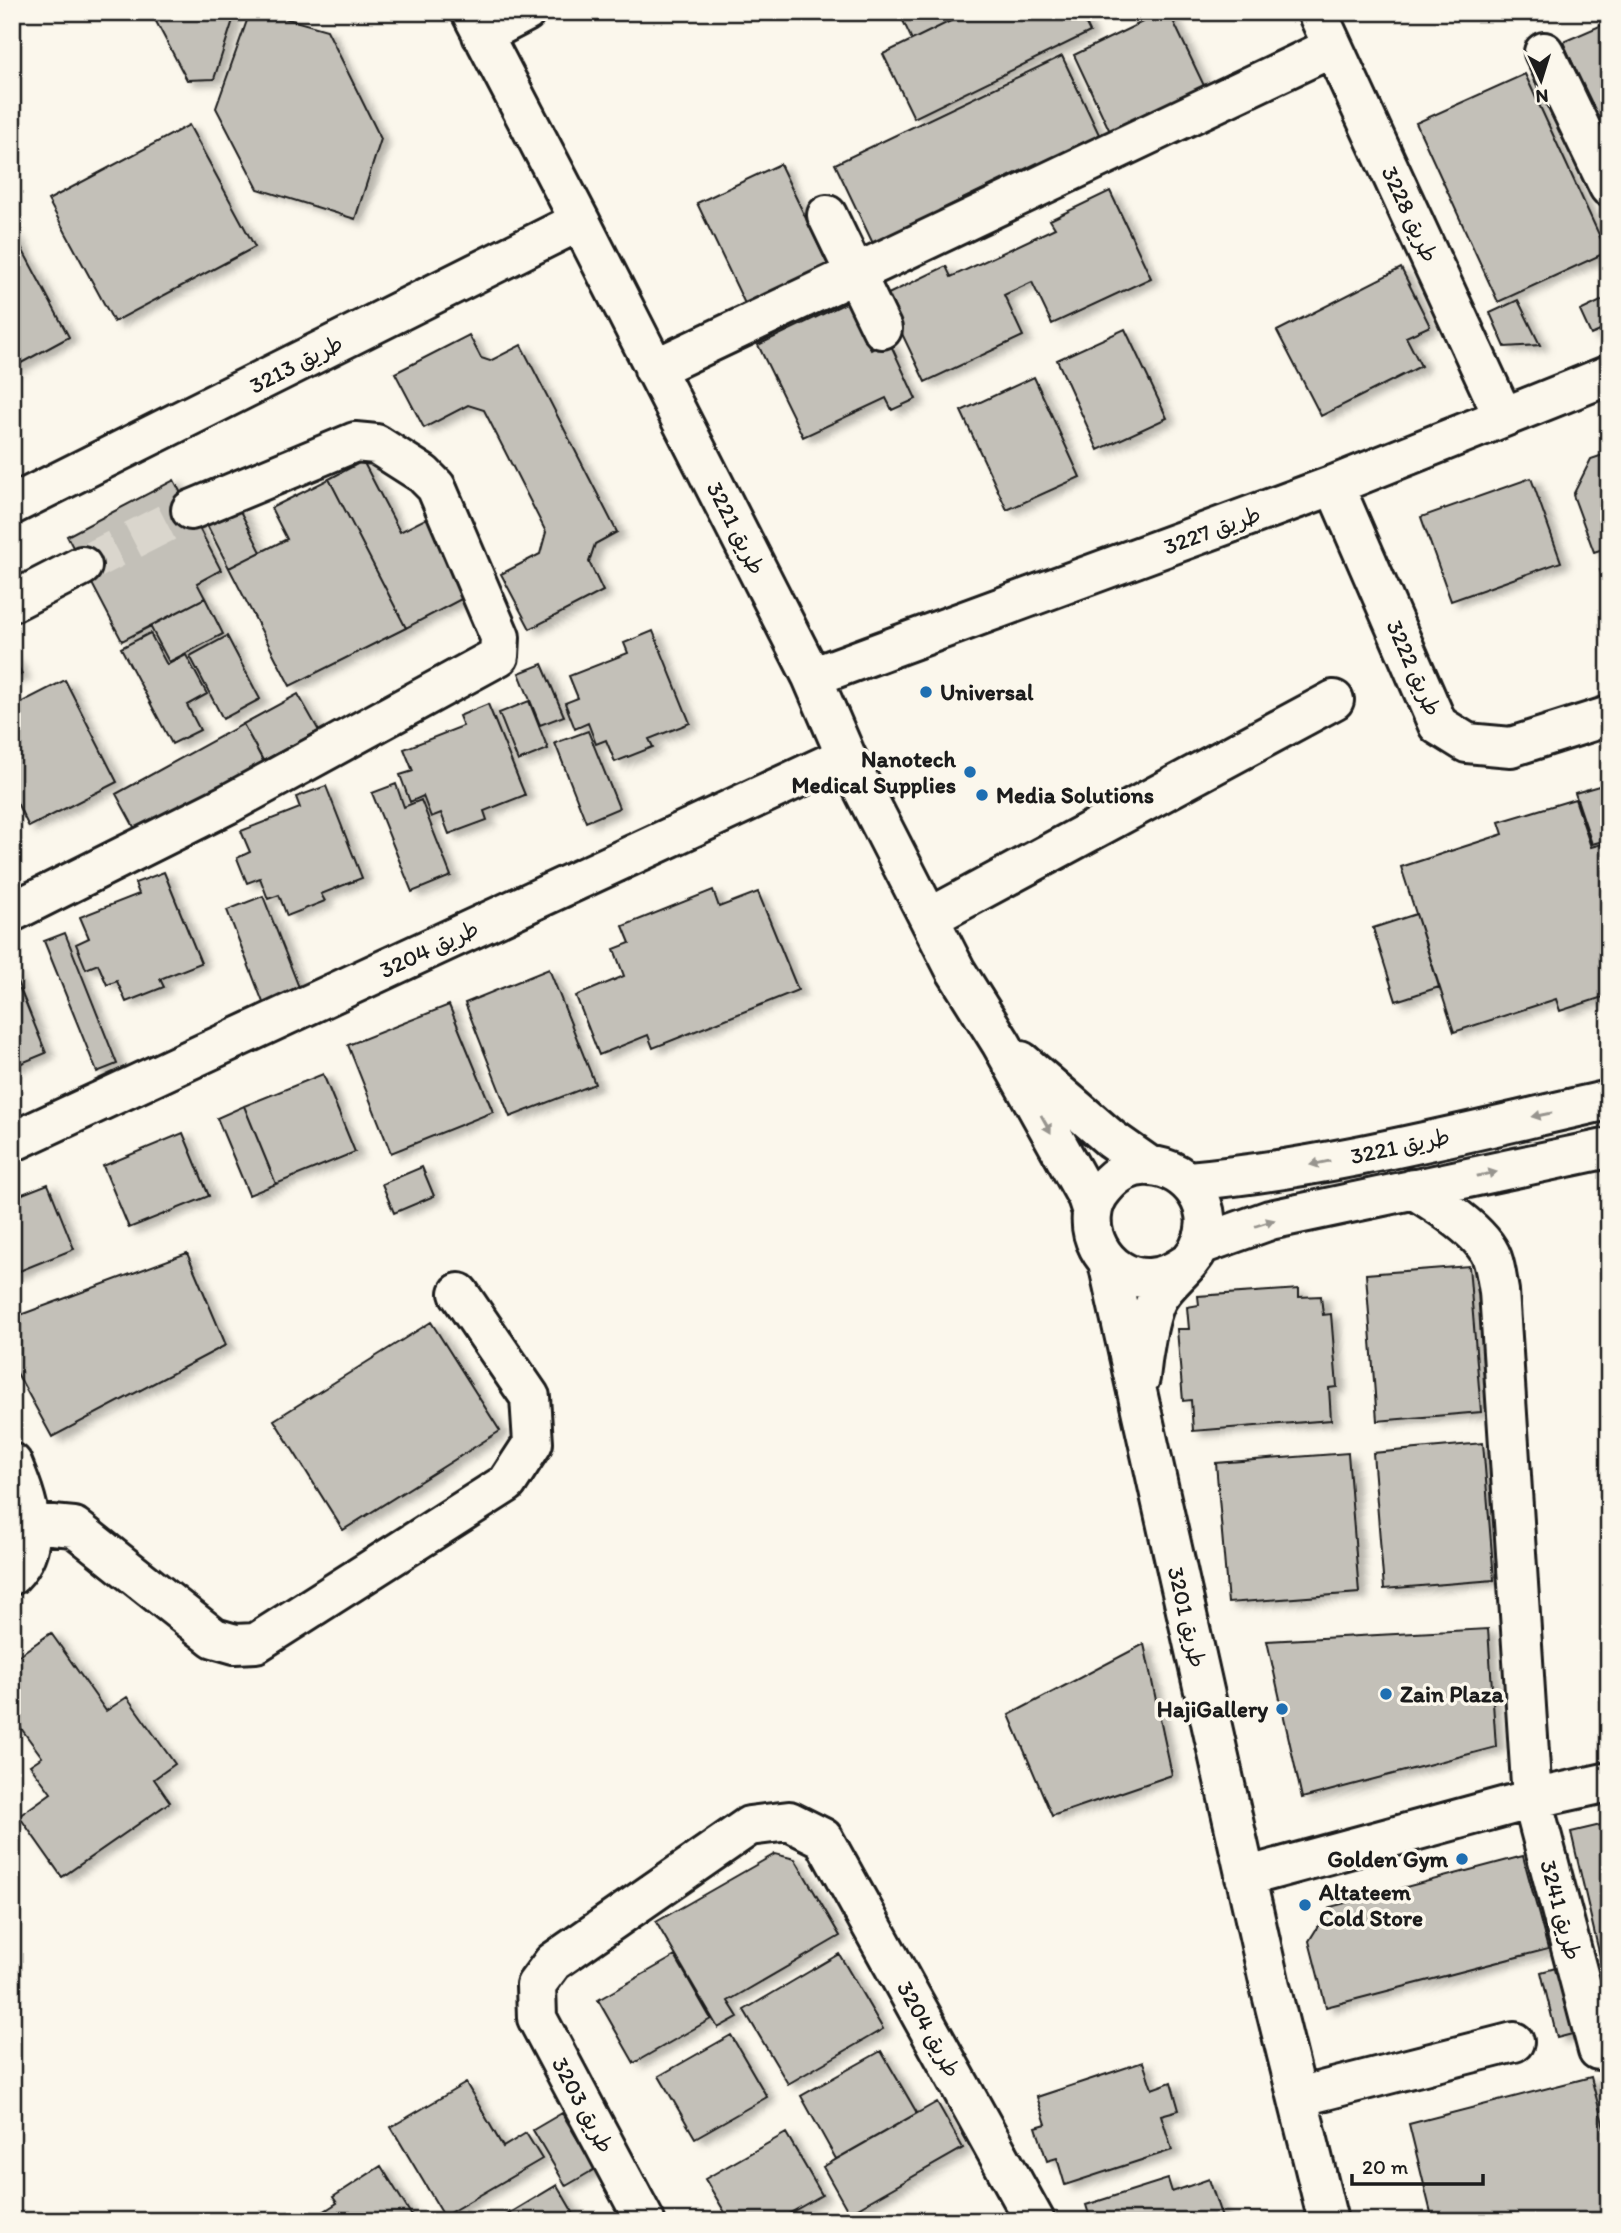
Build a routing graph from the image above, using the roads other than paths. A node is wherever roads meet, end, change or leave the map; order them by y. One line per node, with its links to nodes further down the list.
1 (526, 12): 3 (street)
2 (1317, 12): 4 (street, طريق 3228)
3 (476, 23): 8 (street, طريق 3221)
4 (1333, 47): 9 (street); 13 (street, طريق 3228)
5 (1544, 52): 6 (street)
6 (1609, 187)
7 (827, 215): 9 (street)
8 (580, 221): 11 (street, طريق 3221); 15 (street, طريق 3213)
9 (855, 274): 10 (street); 11 (street)
10 (882, 329)
11 (654, 369): 19 (street, طريق 3221)
12 (1609, 375): 13 (street, طريق 3227)
13 (1503, 416): 14 (street, طريق 3227)
14 (1334, 485): 19 (street, طريق 3227); 21 (street, طريق 3222)
15 (12, 505)
16 (191, 510): 23 (street)
17 (82, 566): 18 (street)
18 (12, 602)
19 (812, 677): 22 (street, طريق 3221)
20 (1334, 701): 24 (street)
21 (1609, 716)
22 (846, 756): 24 (street, طريق 3221); 27 (street, طريق 3204)
23 (12, 912)
24 (929, 918): 25 (street, طريق 3221)
25 (1002, 1043): 29 (street, طريق 3221); 32 (street, طريق 3221, one-way to 32)
26 (1609, 1100): 30 (street, طريق 3221, one-way to 30)
27 (12, 1142)
28 (1609, 1149): 31 (street, طريق 3221, one-way to 28)
29 (1148, 1165): 30 (street); 32 (street)
30 (1189, 1181): 33 (street)
31 (1413, 1189): 33 (street, طريق 3221, one-way to 31); 41 (street)
32 (1092, 1212): 34 (street)
33 (1195, 1253): 34 (street); 36 (street, طريق 3201)
34 (1108, 1262): 36 (street, طريق 3201)
35 (459, 1293): 38 (street)
36 (1138, 1398): 43 (street, طريق 3201)
37 (12, 1463): 38 (street)
38 (31, 1523): 39 (street)
39 (12, 1575)
40 (1609, 1782): 41 (street)
41 (1532, 1799): 43 (street); 45 (street, طريق 3241)
42 (823, 1838): 47 (street, طريق 3203); 48 (street, طريق 3204)
43 (1245, 1877): 46 (street, طريق 3201)
44 (1514, 2042): 46 (street)
45 (1609, 2048)
46 (1298, 2097): 49 (street, طريق 3201)
47 (645, 2221)
48 (1035, 2221)
49 (1328, 2221)

